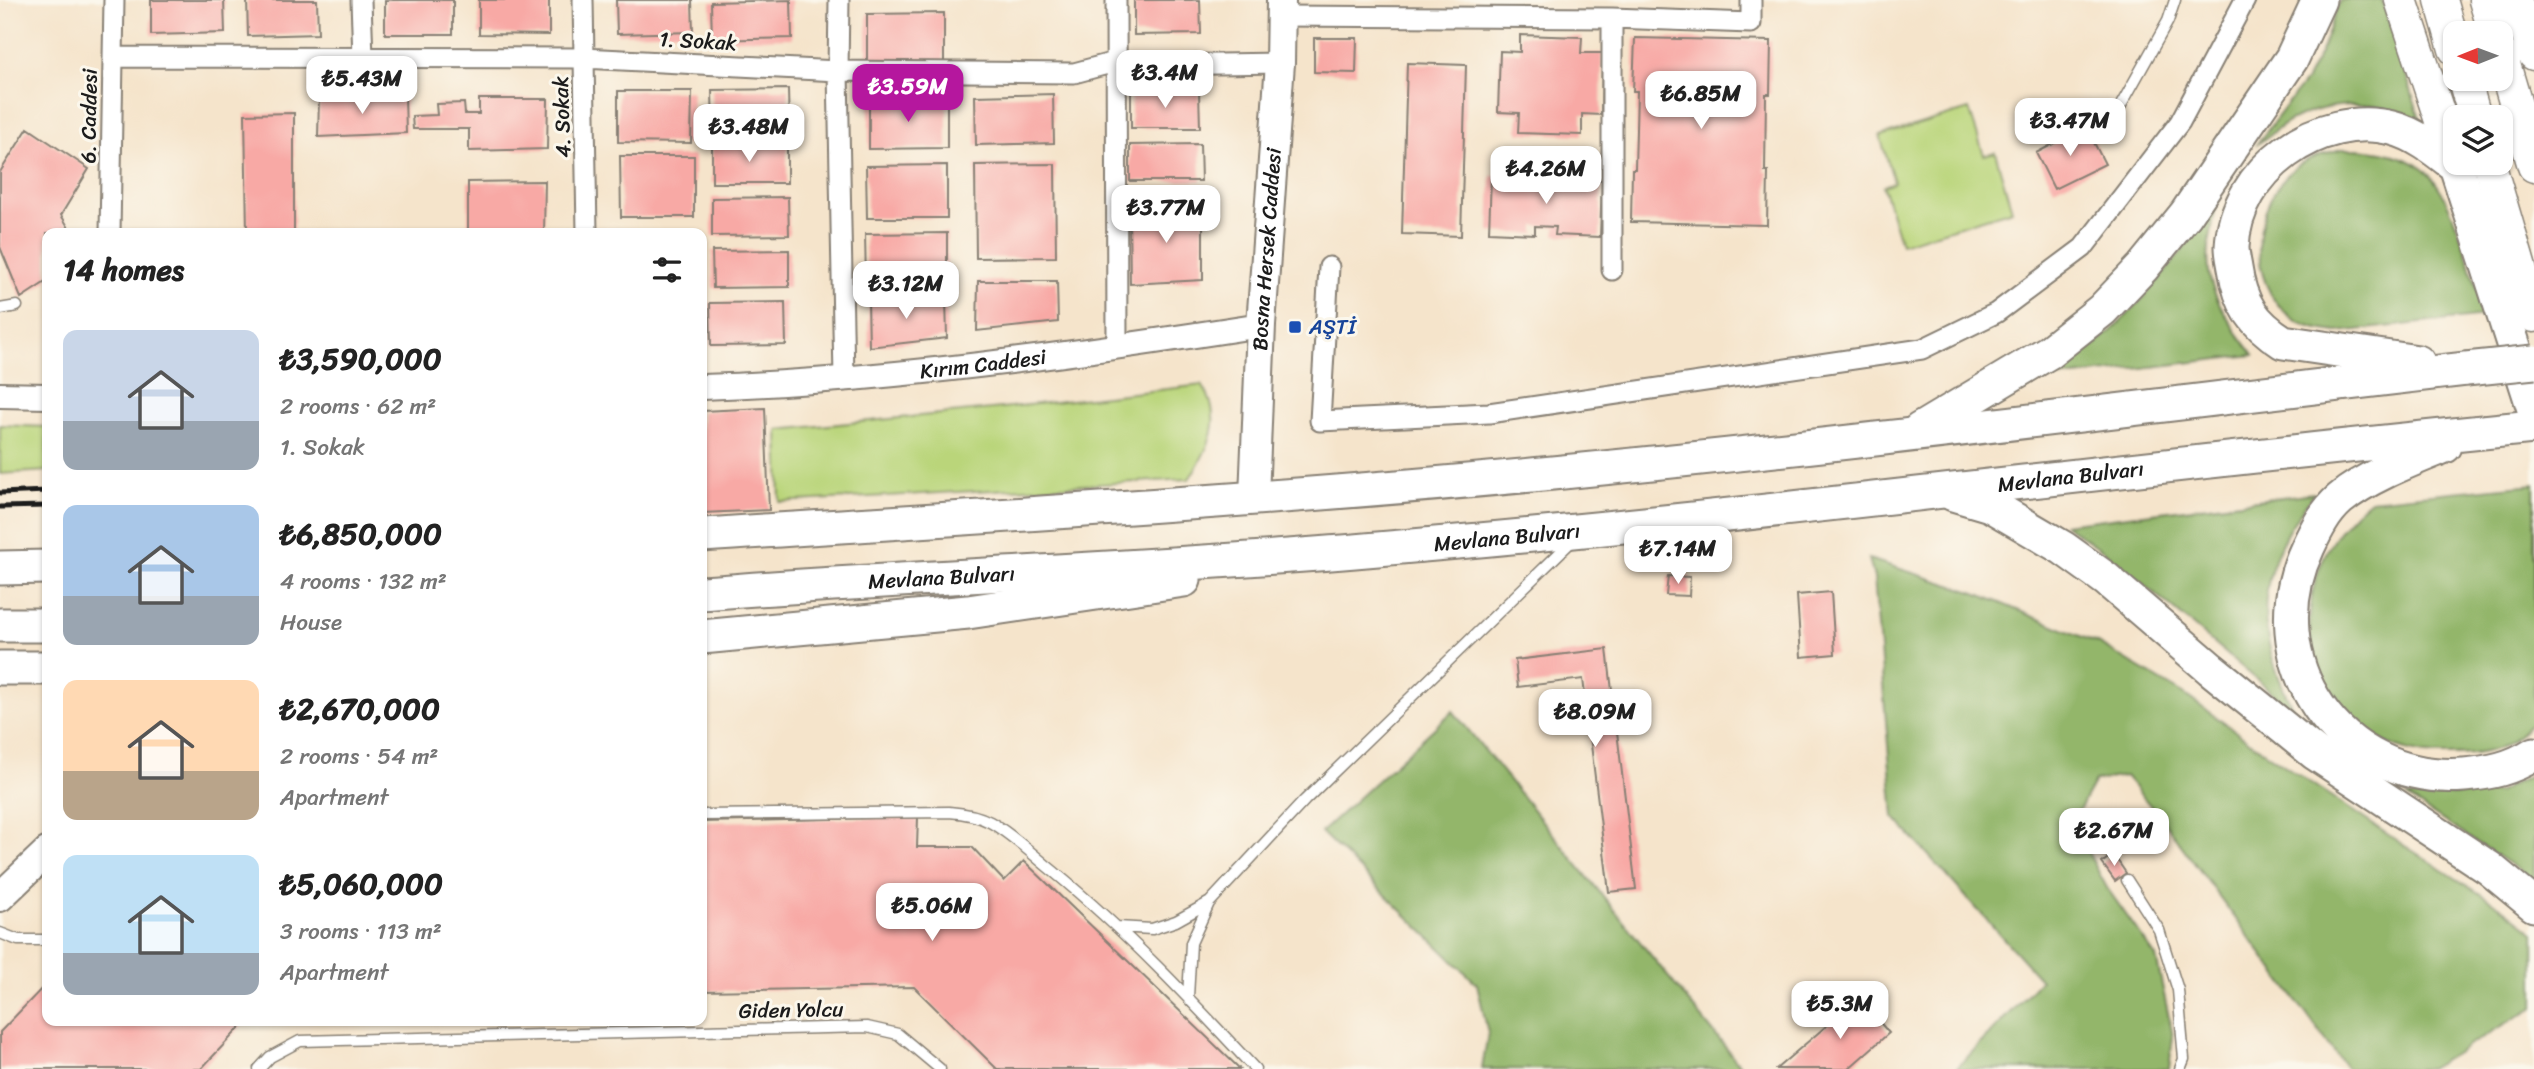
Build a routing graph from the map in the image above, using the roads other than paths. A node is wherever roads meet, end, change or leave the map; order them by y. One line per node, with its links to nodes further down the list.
1 (114, 0): 19 (street, 6. Caddesi)
2 (361, 0): 20 (street)
3 (583, 0): 21 (street, 4. Sokak)
4 (839, 0): 24 (street)
5 (1116, 0): 22 (street)
6 (1751, 0): 15 (street)
7 (2175, 0): 26 (lane)
8 (2245, 0): 34 (street)
9 (2319, 0): 50 (highway)
10 (2401, 0): 27 (main road)
11 (2441, 0): 16 (main road)
12 (2485, 0): 17 (main road)
13 (2515, 0): 18 (main road)
14 (1280, 8): 15 (street); 23 (main road, Bosna Hersek Caddesi)
15 (1612, 19): 35 (street)
16 (2447, 21)
17 (2491, 21)
18 (2534, 54)
19 (113, 57): 20 (street, 1. Sokak); 32 (street, 6. Caddesi)
20 (363, 58): 21 (street, 1. Sokak)
21 (583, 58): 24 (street, 1. Sokak); 33 (street, 4. Sokak)
22 (1115, 62): 23 (street, 1. Sokak); 24 (street, 1. Sokak); 40 (street)
23 (1280, 63): 39 (main road, Bosna Hersek Caddesi)
24 (838, 71): 43 (street)
25 (2512, 91): 29 (main road)
26 (2120, 107)
27 (2443, 127)
28 (2443, 156): 42 (highway)
29 (2534, 166)
30 (2459, 175): 47 (highway)
31 (2493, 175): 38 (main road)
32 (110, 228)
33 (587, 228)
34 (1329, 267)
35 (1612, 270)
36 (18, 306): 37 (lane)
37 (0, 309)
38 (2534, 316)
39 (1261, 325): 40 (street, Kırım Caddesi); 52 (main road, Bosna Hersek Caddesi)
40 (1117, 347): 43 (street, Kırım Caddesi)
41 (2534, 362): 42 (highway, bridge)
42 (2466, 369): 50 (highway)
43 (844, 379): 44 (street, Kırım Caddesi)
44 (707, 387)
45 (0, 395): 46 (street)
46 (42, 396)
47 (2534, 409)
48 (2534, 427): 49 (highway, Mevlana Bulvarı)
49 (2476, 432): 51 (highway, Mevlana Bulvarı); 64 (highway)
50 (1911, 435): 52 (highway)
51 (1944, 492): 53 (highway, Mevlana Bulvarı); 70 (highway)
52 (1254, 497): 54 (highway)
53 (1584, 529): 55 (highway, Mevlana Bulvarı); 69 (lane)
54 (707, 534)
55 (1366, 550): 58 (highway, Mevlana Bulvarı); 61 (highway)
56 (42, 567): 57 (highway)
57 (0, 568)
58 (707, 593)
59 (0, 625): 60 (highway)
60 (42, 625)
61 (707, 637)
62 (0, 668): 63 (highway)
63 (42, 668)
64 (2534, 754)
65 (707, 815): 71 (lane)
66 (42, 857): 68 (main road)
67 (2127, 880): 78 (lane)
68 (0, 897)
69 (1210, 902): 71 (lane); 74 (lane)
70 (2534, 905)
71 (1117, 927): 74 (lane)
72 (0, 933): 73 (lane)
73 (42, 940)
74 (1188, 997): 77 (lane)
75 (259, 1069): 76 (lane, Giden Yolcu)
76 (940, 1069)
77 (1255, 1069)
78 (2179, 1069)

